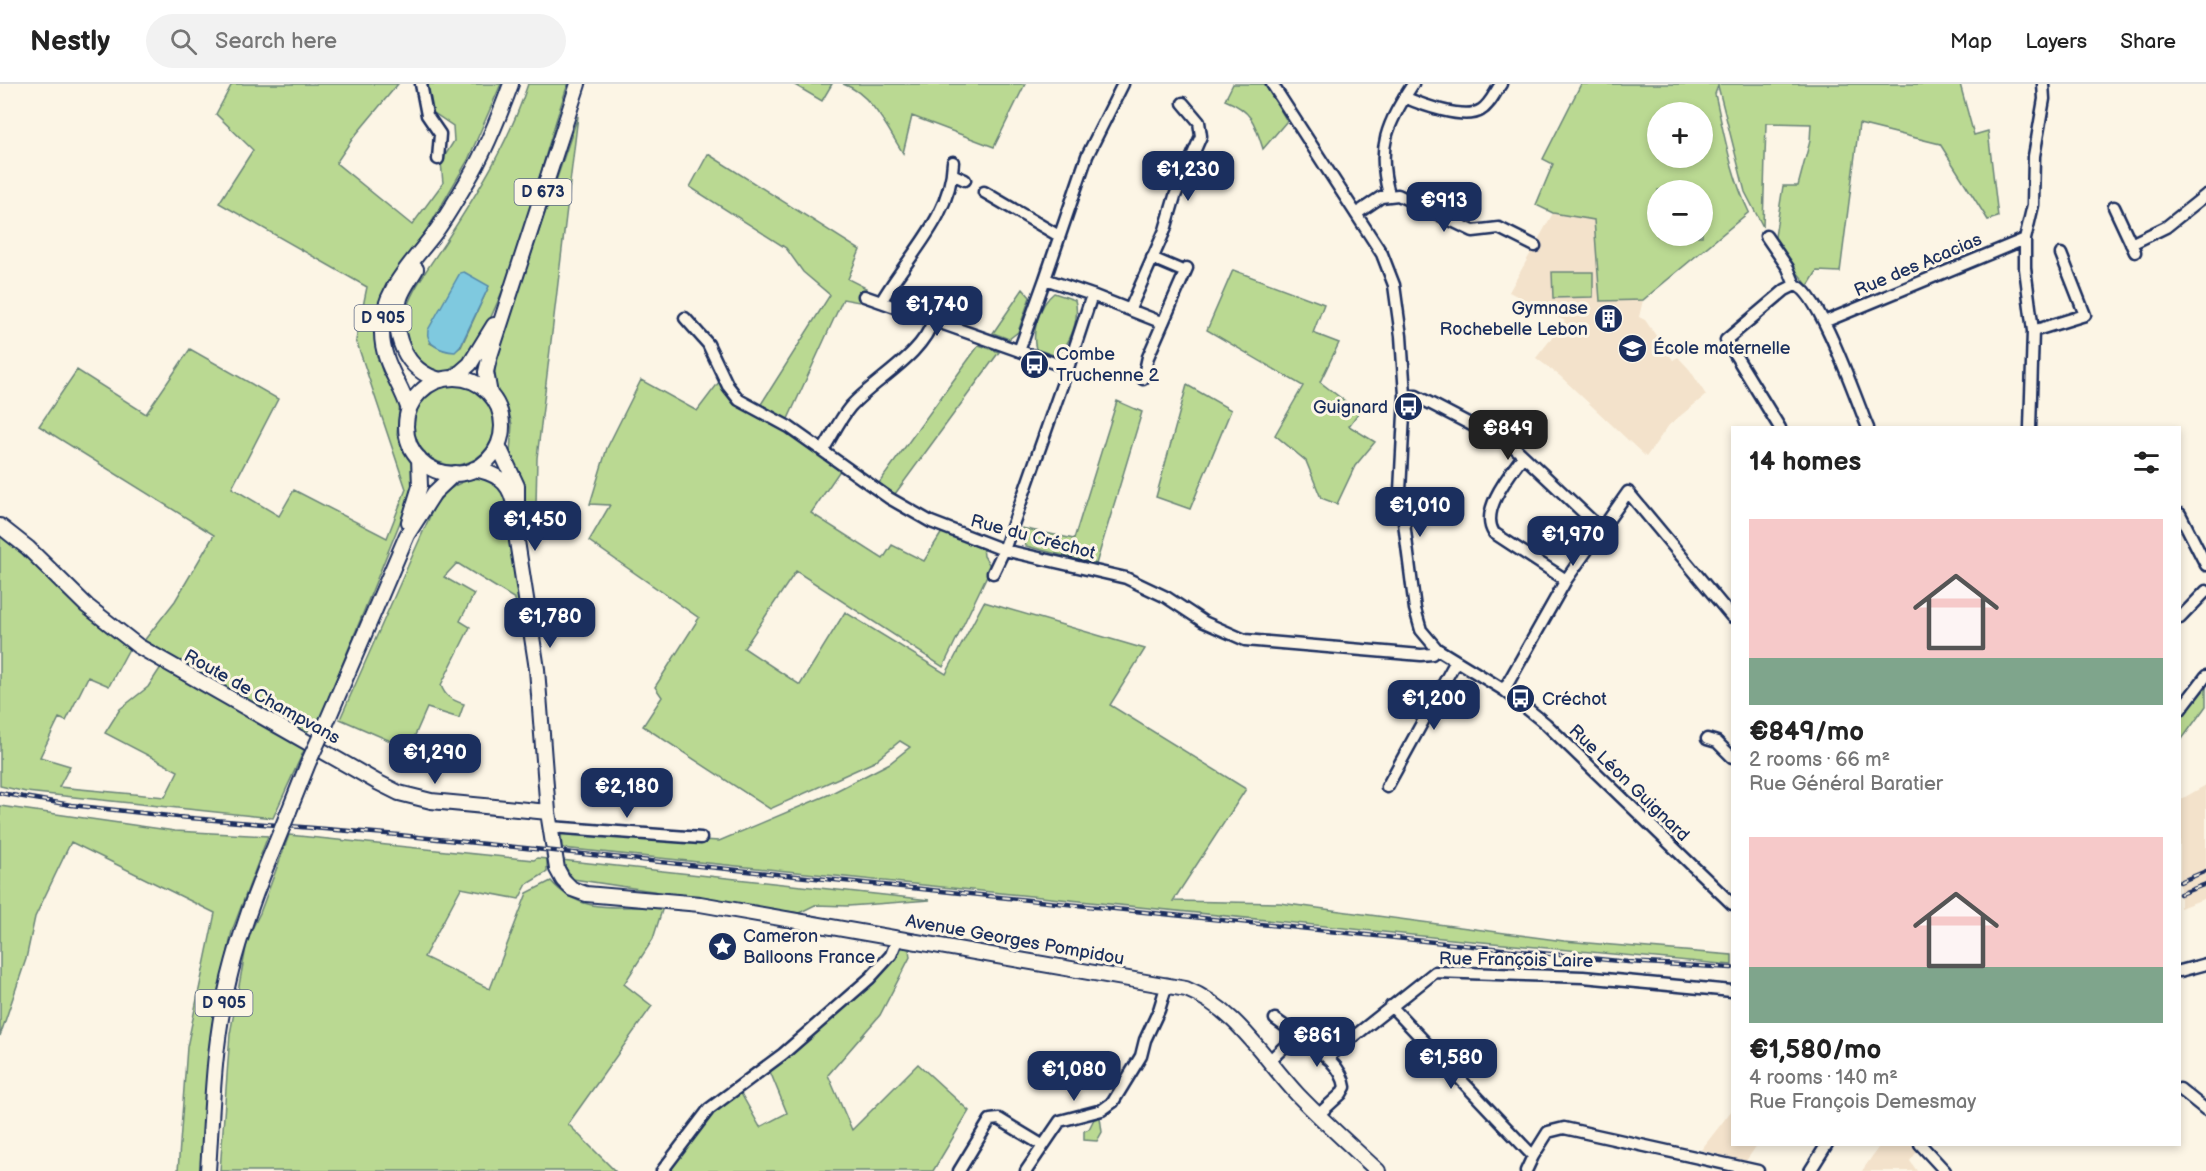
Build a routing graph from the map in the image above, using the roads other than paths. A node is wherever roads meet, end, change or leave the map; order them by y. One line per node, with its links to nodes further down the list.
1 (421, 84): 11 (street)
2 (511, 84): 20 (main road, D 905)
3 (578, 84): 31 (main road, D 673)
4 (1123, 84): 21 (street)
5 (1272, 84): 19 (street, Rue Léon Guignard)
6 (1413, 84): 9 (street)
7 (1501, 84): 9 (street)
8 (2043, 84): 23 (street)
9 (1404, 97): 16 (street)
10 (1183, 104): 26 (street)
11 (438, 159)
12 (953, 162): 13 (street)
13 (952, 174): 14 (street); 32 (street)
14 (965, 180)
15 (984, 192): 21 (street)
16 (1389, 194): 19 (street); 24 (street)
17 (2206, 195): 18 (street)
18 (2114, 207)
19 (1356, 214): 44 (street, Rue Léon Guignard)
20 (433, 235): 41 (main road, D 905); 45 (main road, D 905)
21 (1059, 236): 27 (street)
22 (1766, 236): 28 (street)
23 (2025, 239): 36 (street, Rue des Acacias); 38 (street)
24 (1535, 246)
25 (2061, 254): 38 (street)
26 (1152, 258): 33 (street); 37 (street)
27 (1045, 279): 29 (street); 39 (street)
28 (1795, 285): 36 (street); 46 (street)
29 (1092, 295): 33 (street); 40 (street)
30 (864, 296): 32 (street)
31 (507, 299): 41 (main road, D 673); 43 (main road, D 673)
32 (881, 302): 35 (street)
33 (1130, 309): 37 (street)
34 (685, 318): 50 (street, Rue du Créchot)
35 (933, 320): 39 (street); 50 (street)
36 (1824, 322): 47 (street)
37 (1163, 323): 42 (street)
38 (2032, 331): 48 (street)
39 (1019, 351): 40 (street)
40 (1068, 368): 60 (street)
41 (447, 379): 43 (main road); 45 (main road)
42 (1143, 379)
43 (490, 394): 49 (main road)
44 (1405, 395): 51 (street); 67 (street, Rue Léon Guignard)
45 (409, 410): 52 (main road)
46 (1779, 426)
47 (1867, 426)
48 (2030, 426)
49 (498, 445): 53 (main road); 56 (main road)
50 (823, 450): 60 (street, Rue du Créchot)
51 (1523, 456): 58 (street); 63 (street)
52 (419, 458): 54 (main road); 59 (main road, D 905)
53 (474, 469): 54 (main road); 56 (main road)
54 (455, 473): 59 (main road, D 905)
55 (2181, 516): 61 (street)
56 (517, 517): 75 (main road)
57 (0, 526): 75 (main road, Route de Champvans)
58 (1602, 530): 63 (street); 65 (street)
59 (407, 535): 98 (main road, D 905, bridge)
60 (1004, 550): 62 (street); 67 (street, Rue du Créchot)
61 (2206, 565)
62 (993, 573)
63 (1566, 580): 70 (street)
64 (2206, 591): 66 (street)
65 (1731, 616)
66 (2181, 617)
67 (1437, 649): 68 (street, Rue Léon Guignard)
68 (1456, 661): 70 (street, Rue Léon Guignard); 74 (street)
69 (2206, 676): 71 (street)
70 (1504, 690): 79 (street, Rue Léon Guignard)
71 (2181, 710)
72 (1707, 739): 73 (street)
73 (1731, 756)
74 (1387, 787)
75 (548, 812): 76 (main road)
76 (550, 827): 77 (street); 81 (main road, Avenue Georges Pompidou)
77 (701, 838)
78 (1731, 887): 79 (street)
79 (1724, 896): 80 (street, Rue Léon Guignard)
80 (1731, 903)
81 (898, 938): 84 (main road, Avenue Georges Pompidou); 99 (street)
82 (2206, 964): 83 (street)
83 (2181, 971)
84 (1167, 984): 90 (main road, Avenue Georges Pompidou); 94 (street)
85 (1731, 991): 86 (street, Rue François Laire)
86 (1391, 1006): 89 (street, Rue François Laire); 97 (street)
87 (1275, 1019): 88 (street)
88 (1297, 1035): 89 (street); 90 (street)
89 (1327, 1058): 93 (street)
90 (1269, 1061): 93 (main road, Avenue Georges Pompidou)
91 (2181, 1090): 92 (street)
92 (2206, 1110)
93 (1318, 1115): 102 (main road, Avenue Georges Pompidou)
94 (1042, 1145): 100 (street); 101 (street)
95 (1826, 1146): 105 (street)
96 (1922, 1146): 106 (street)
97 (1533, 1156): 103 (street); 104 (street)
98 (208, 1171)
99 (662, 1171)
100 (959, 1171)
101 (1026, 1171)
102 (1378, 1171)
103 (1526, 1171)
104 (1758, 1171)
105 (1810, 1171)
106 (1945, 1171)

